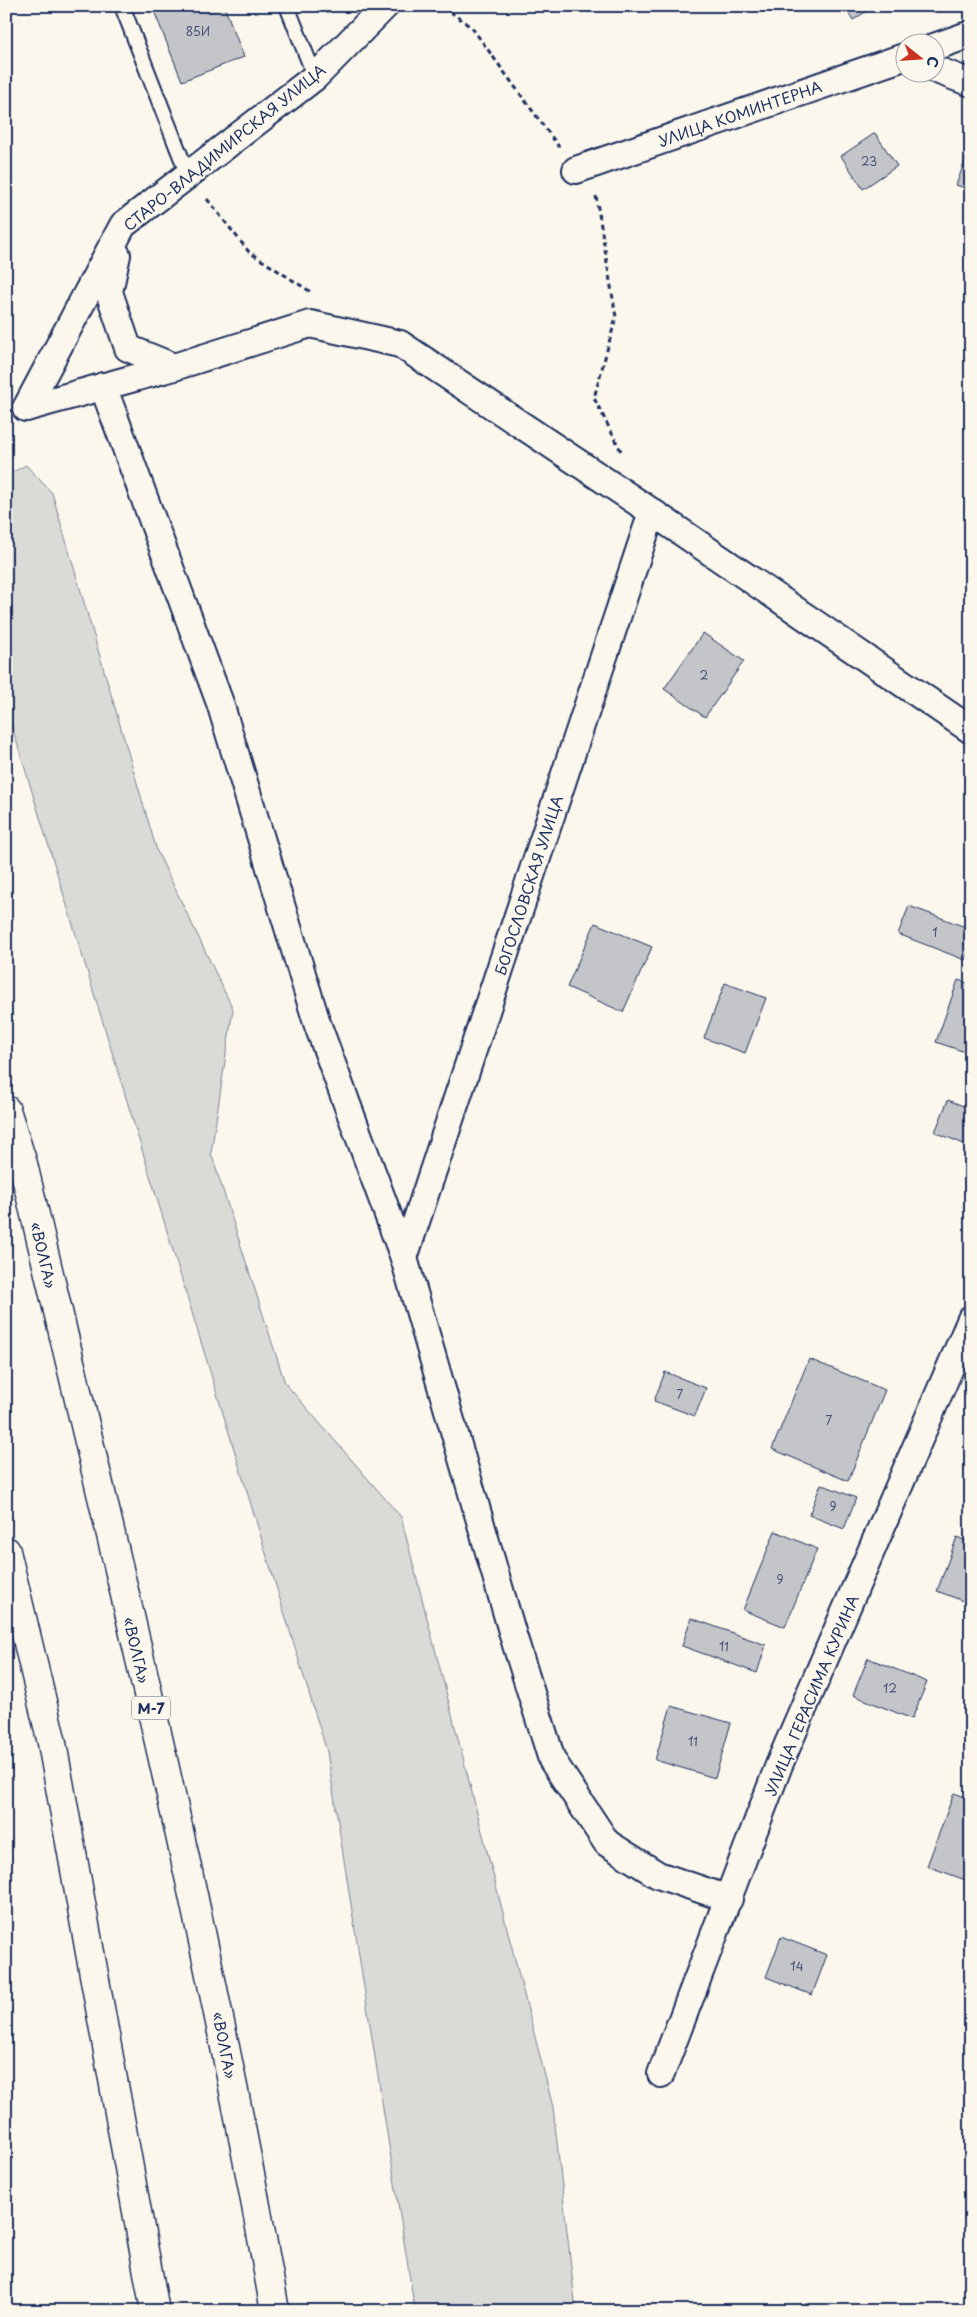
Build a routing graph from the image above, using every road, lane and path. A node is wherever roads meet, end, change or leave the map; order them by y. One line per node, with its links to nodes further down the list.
1 (122, 6): 12 (lane)
2 (287, 6): 9 (lane)
3 (384, 6): 9 (street, СТАРО-ВЛАДИМИРСКАЯ УЛИЦА)
4 (443, 6): 11 (path)
5 (971, 34): 6 (street)
6 (944, 43)
7 (894, 60): 11 (street, УЛИЦА КОМИНТЕРНА)
8 (944, 73): 10 (street)
9 (315, 77): 12 (street, СТАРО-ВЛАДИМИРСКАЯ УЛИЦА)
10 (971, 83)
11 (576, 170): 17 (path)
12 (188, 175): 13 (street, СТАРО-ВЛАДИМИРСКАЯ УЛИЦА); 14 (path)
13 (123, 225): 15 (street); 16 (street, СТАРО-ВЛАДИМИРСКАЯ УЛИЦА)
14 (312, 293)
15 (174, 367): 16 (street); 18 (street)
16 (103, 386): 21 (street)
17 (625, 459)
18 (652, 512): 19 (street); 21 (street, БОГОСЛОВСКАЯ УЛИЦА)
19 (971, 730)
20 (6, 1110): 27 (highway, «ВОЛГА» / М-7)
21 (404, 1258): 24 (street)
22 (971, 1319): 24 (street, УЛИЦА ГЕРАСИМА КУРИНА)
23 (6, 1551): 26 (highway)
24 (729, 1899): 25 (street, УЛИЦА ГЕРАСИМА КУРИНА)
25 (661, 2074)
26 (155, 2311)
27 (276, 2311)

